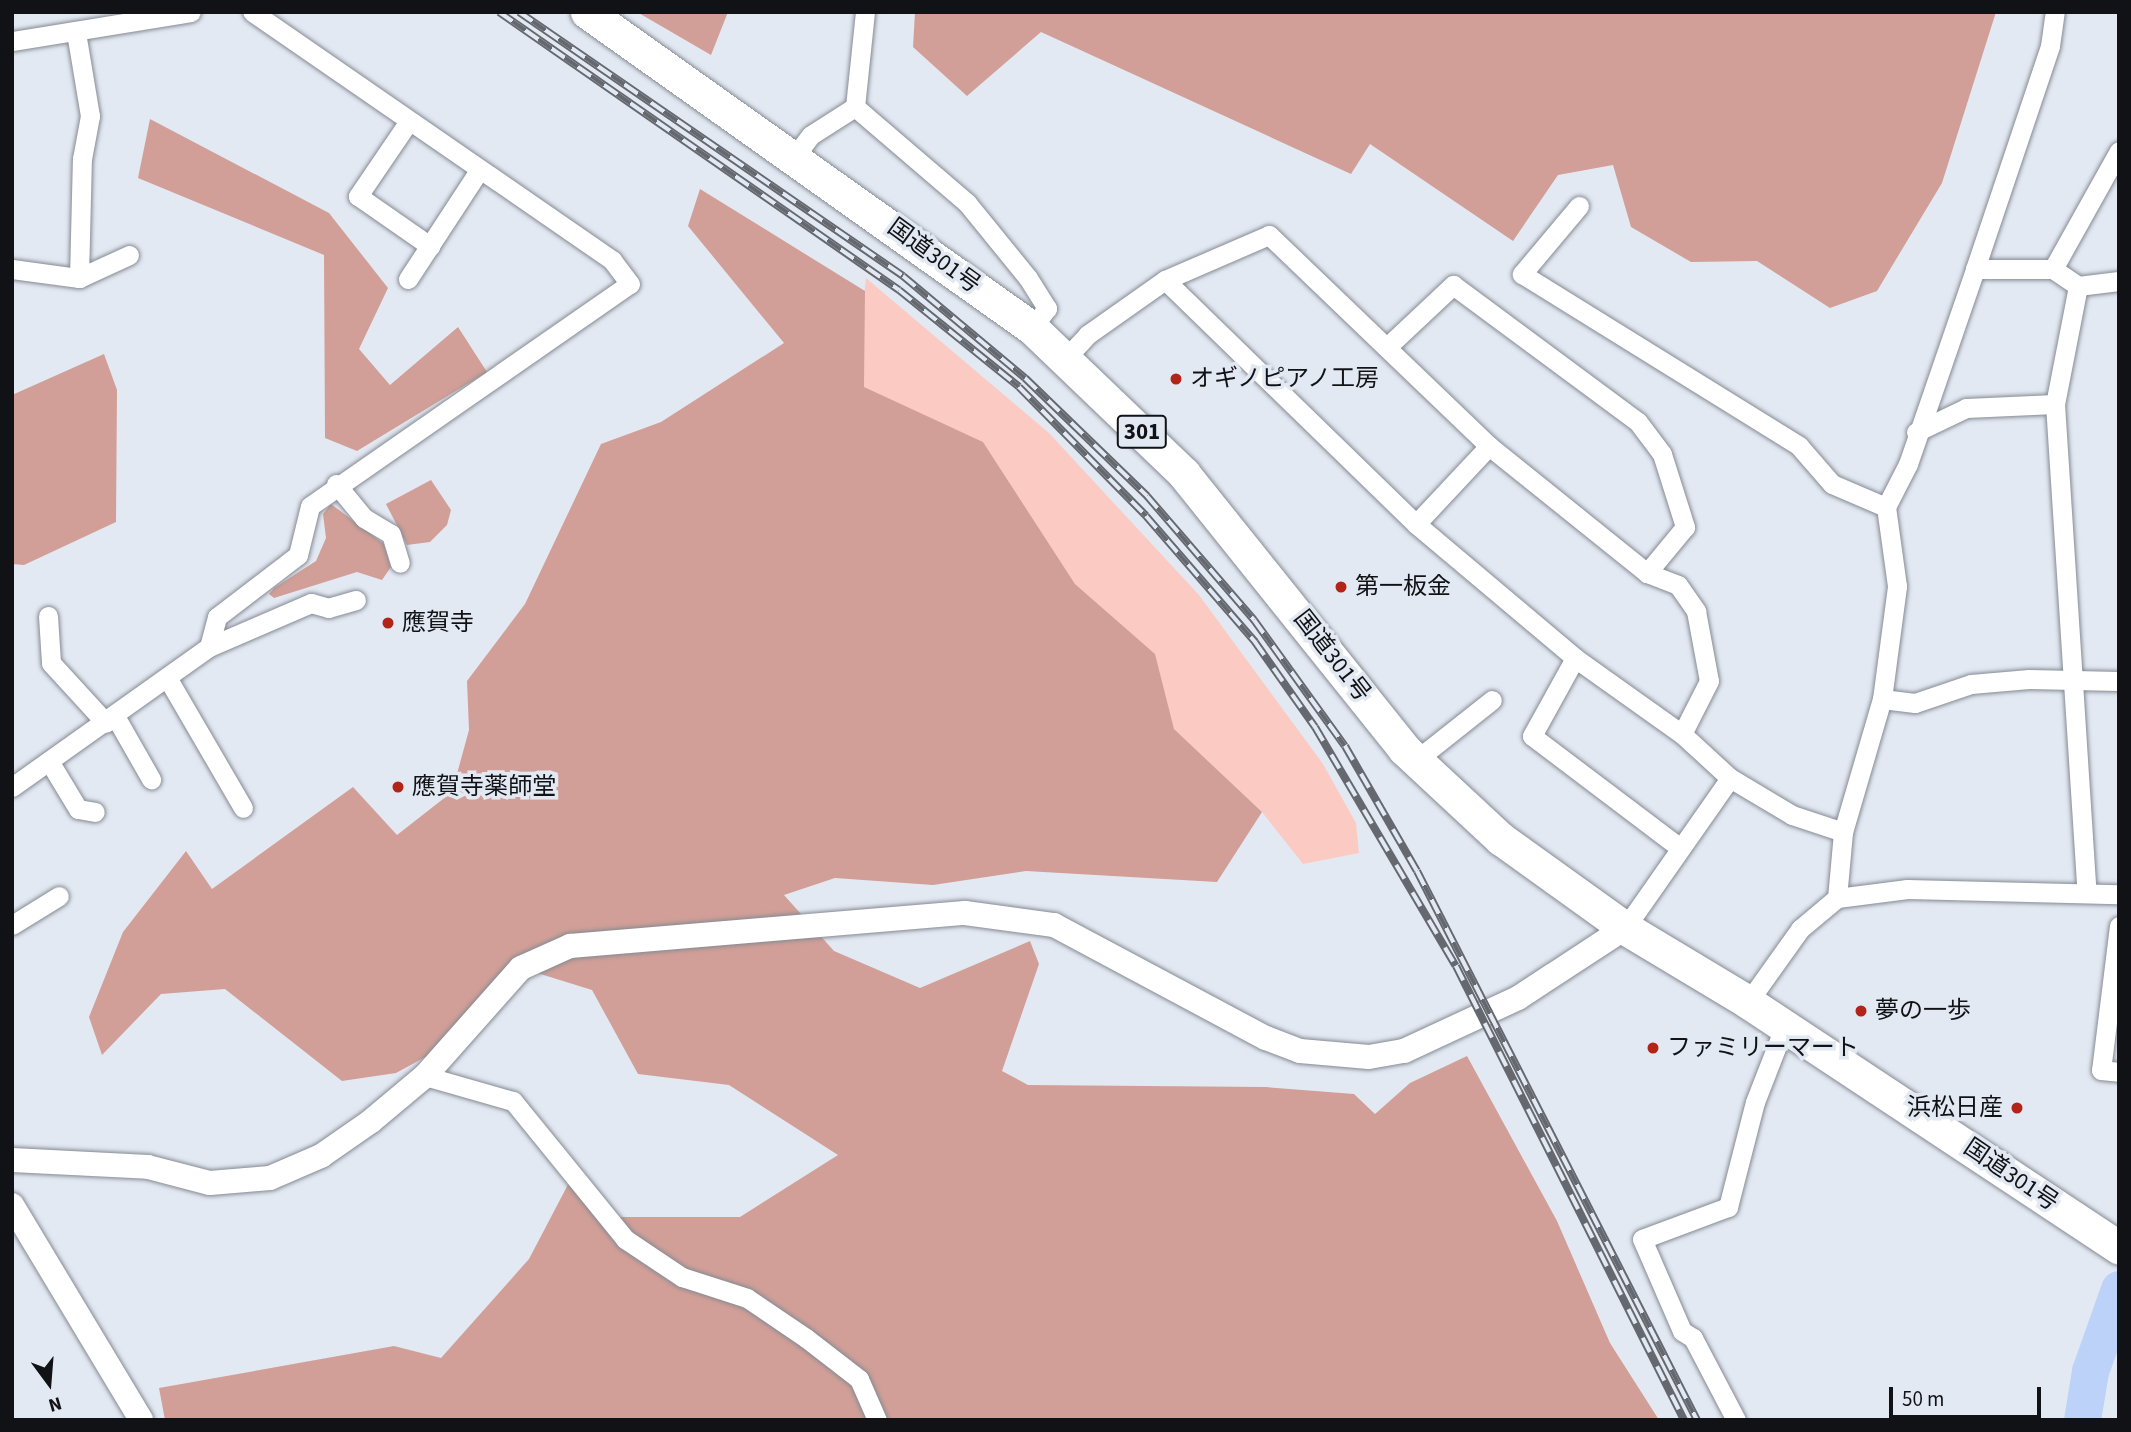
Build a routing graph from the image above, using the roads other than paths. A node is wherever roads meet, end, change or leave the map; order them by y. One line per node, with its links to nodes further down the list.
1 (191, 12): 6 (street)
2 (252, 12): 9 (street)
3 (587, 12): 11 (highway, 国道301号 / 301)
4 (865, 12): 8 (street)
5 (2054, 12): 17 (street)
6 (76, 32): 7 (street); 19 (street)
7 (12, 41)
8 (855, 107): 11 (street); 24 (street)
9 (409, 121): 12 (street); 14 (street)
10 (2119, 151): 18 (street)
11 (795, 156): 24 (highway, 国道301号 / 301)
12 (480, 169): 14 (street); 30 (street)
13 (1579, 206): 31 (street)
14 (430, 246): 20 (street)
15 (129, 255): 19 (street)
16 (12, 269): 19 (street)
17 (1975, 269): 18 (street); 28 (street)
18 (2053, 269): 23 (street)
19 (79, 278)
20 (408, 279)
21 (1165, 280): 25 (street); 26 (street); 32 (street)
22 (2119, 281): 23 (street)
23 (2078, 286): 27 (street)
24 (1032, 328): 26 (highway, 国道301号 / 301)
25 (1387, 347): 29 (street); 34 (street)
26 (1065, 359): 47 (highway, 国道301号 / 301)
27 (2055, 404): 28 (street); 39 (street)
28 (1916, 432): 31 (street)
29 (1489, 446): 32 (street); 34 (street)
30 (335, 484): 33 (street); 37 (street)
31 (1886, 507): 42 (street)
32 (1416, 524): 38 (street)
33 (400, 563)
34 (1647, 573): 45 (street)
35 (356, 600): 37 (street)
36 (48, 616): 44 (street)
37 (209, 647): 40 (street)
38 (1575, 658): 45 (street); 54 (street)
39 (2075, 678): 41 (street); 42 (street); 55 (street)
40 (168, 679): 44 (street); 51 (street)
41 (2119, 681)
42 (1882, 699): 53 (street)
43 (1492, 700): 47 (street)
44 (111, 720): 46 (street); 49 (street)
45 (1682, 734): 48 (street)
46 (49, 761): 50 (street); 52 (street)
47 (1415, 761): 61 (highway, 国道301号 / 301)
48 (1730, 778): 53 (street); 54 (street)
49 (151, 779)
50 (12, 787)
51 (243, 808)
52 (95, 811)
53 (1843, 832): 58 (street)
54 (1680, 848): 61 (street)
55 (2087, 893): 56 (street); 58 (street)
56 (2119, 894)
57 (59, 896): 59 (street)
58 (1837, 898): 62 (street)
59 (12, 925)
60 (2119, 926): 63 (street)
61 (1625, 928): 62 (highway, 国道301号 / 301); 66 (street)
62 (1748, 1002): 64 (highway, 国道301号 / 301)
63 (2114, 1007): 65 (street)
64 (1785, 1026): 69 (highway, 国道301号 / 301); 72 (street)
65 (2119, 1072)
66 (425, 1076): 67 (street); 71 (street)
67 (12, 1160)
68 (12, 1205): 70 (street)
69 (2119, 1248)
70 (141, 1420)
71 (877, 1420)
72 (1736, 1420)

